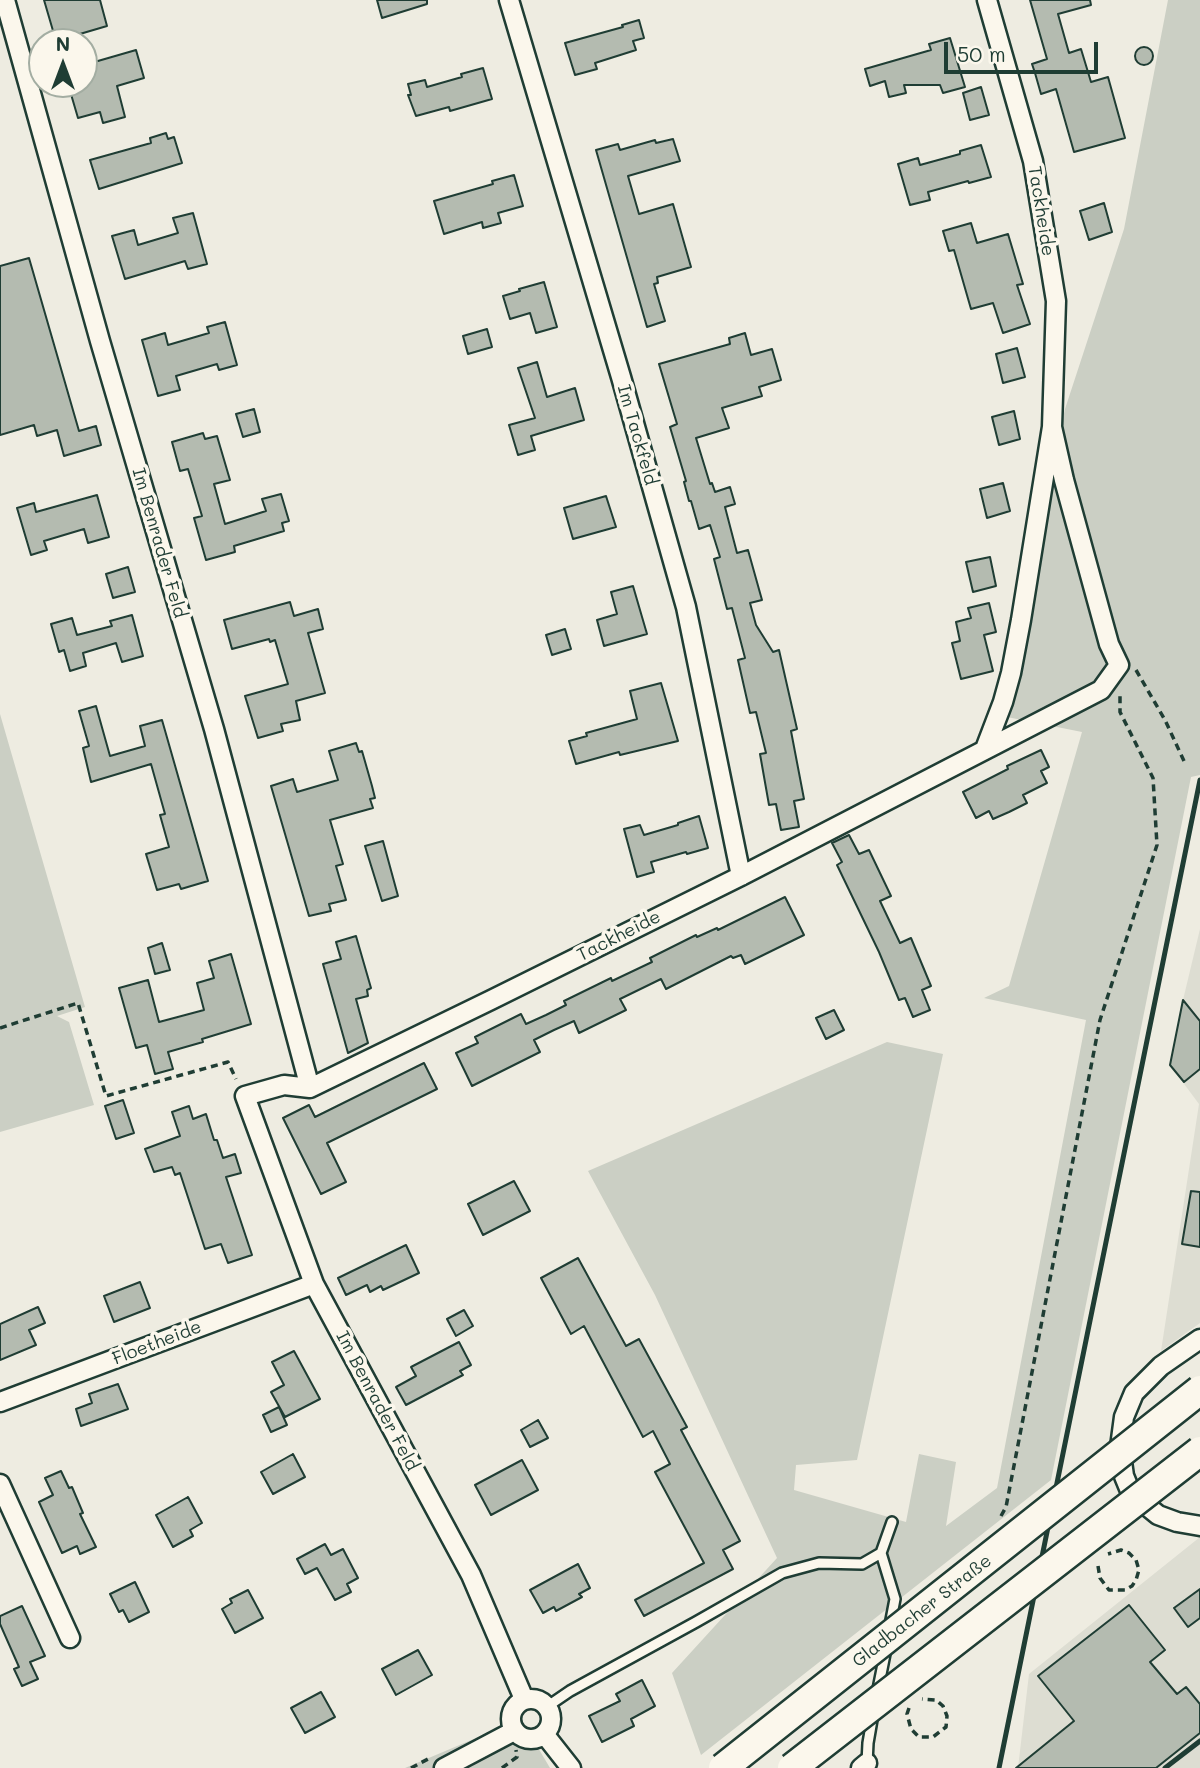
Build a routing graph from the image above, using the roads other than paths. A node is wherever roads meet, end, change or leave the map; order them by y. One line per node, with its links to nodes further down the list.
1 (5, 0): 7 (street, Im Benrader Feld)
2 (509, 0): 6 (street, Im Tackfeld)
3 (987, 0): 4 (street, Tackheide)
4 (1052, 427): 5 (street, Tackheide); 5 (street, Tackheide)
5 (985, 749): 6 (street, Tackheide)
6 (741, 876): 7 (street, Tackheide)
7 (310, 1088): 8 (street, Tackheide)
8 (245, 1097): 9 (street, Im Benrader Feld)
9 (314, 1284): 12 (street, Floetheide); 19 (street, Im Benrader Feld)
10 (1200, 1339): 16 (street)
11 (1200, 1390): 26 (main road, Gladbacher Straße, bridge)
12 (0, 1402)
13 (1200, 1451): 27 (main road, bridge)
14 (0, 1484): 18 (street)
15 (892, 1522): 17 (lane)
16 (1200, 1527)
17 (881, 1553): 20 (lane); 23 (lane)
18 (70, 1638)
19 (524, 1699): 20 (street); 21 (street)
20 (548, 1706): 22 (street)
21 (514, 1731): 22 (street); 24 (street)
22 (545, 1735): 25 (street)
23 (864, 1766)
24 (444, 1768)
25 (570, 1768)
26 (723, 1768)
27 (793, 1768)

